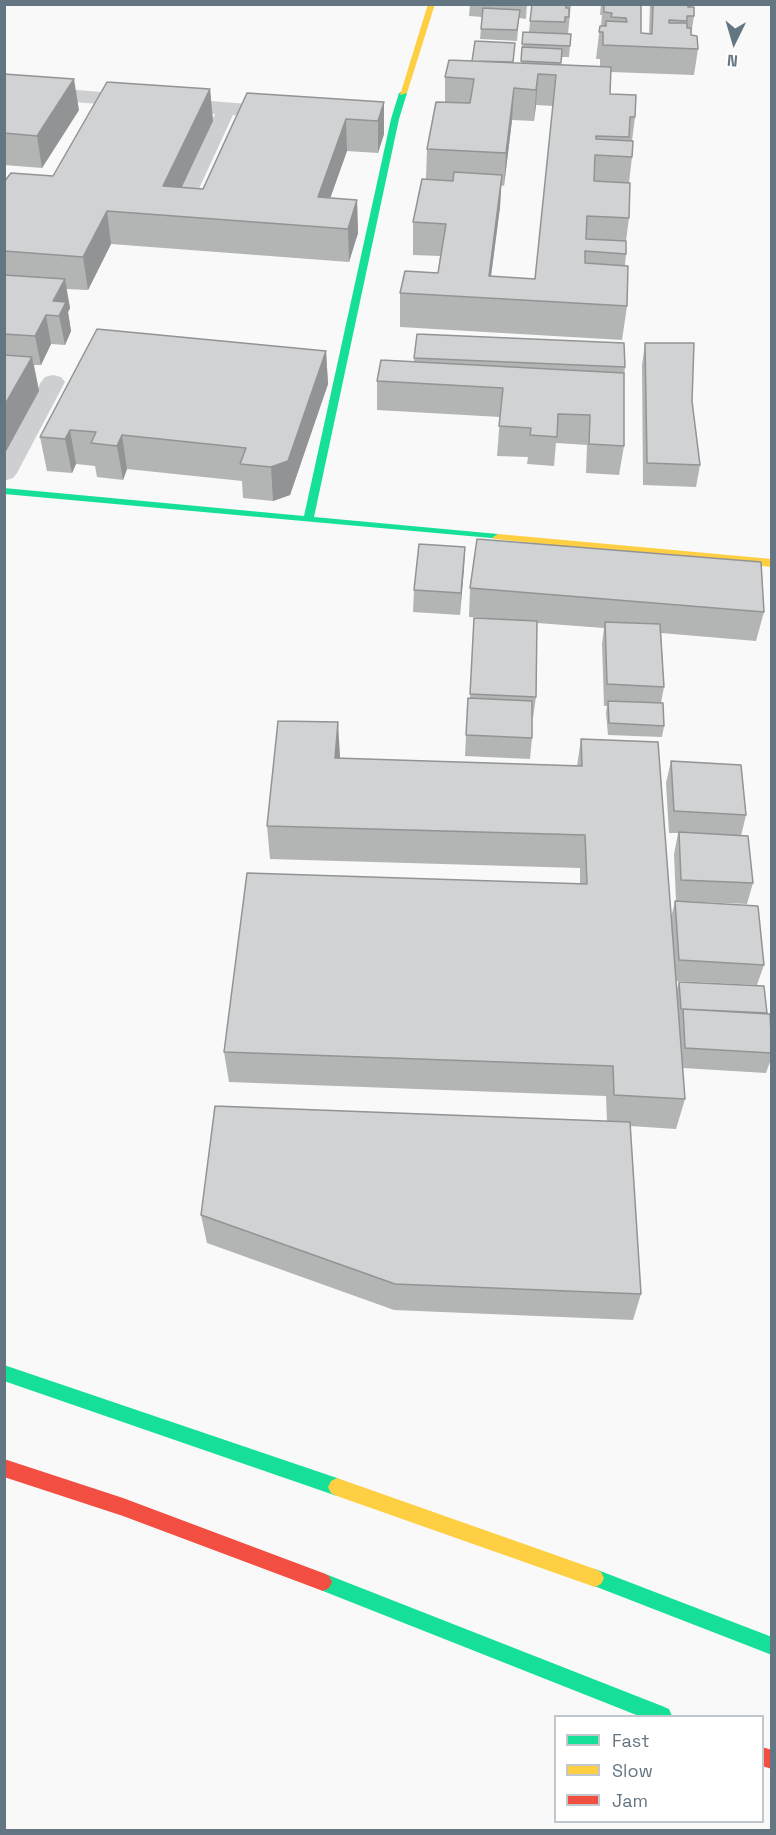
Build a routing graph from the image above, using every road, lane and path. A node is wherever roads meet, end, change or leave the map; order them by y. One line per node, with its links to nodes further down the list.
1 (432, 4): 6 (street)
2 (4, 90): 3 (street)
3 (226, 110): 4 (street); 7 (street)
4 (305, 114)
5 (372, 118): 6 (street)
6 (395, 119): 11 (street)
7 (187, 193)
8 (53, 382): 9 (street)
9 (4, 473)
10 (4, 491): 11 (street)
11 (308, 520): 12 (street)
12 (771, 563)
13 (4, 1373): 15 (street)
14 (4, 1468): 16 (street)
15 (771, 1646)
16 (659, 1715)

